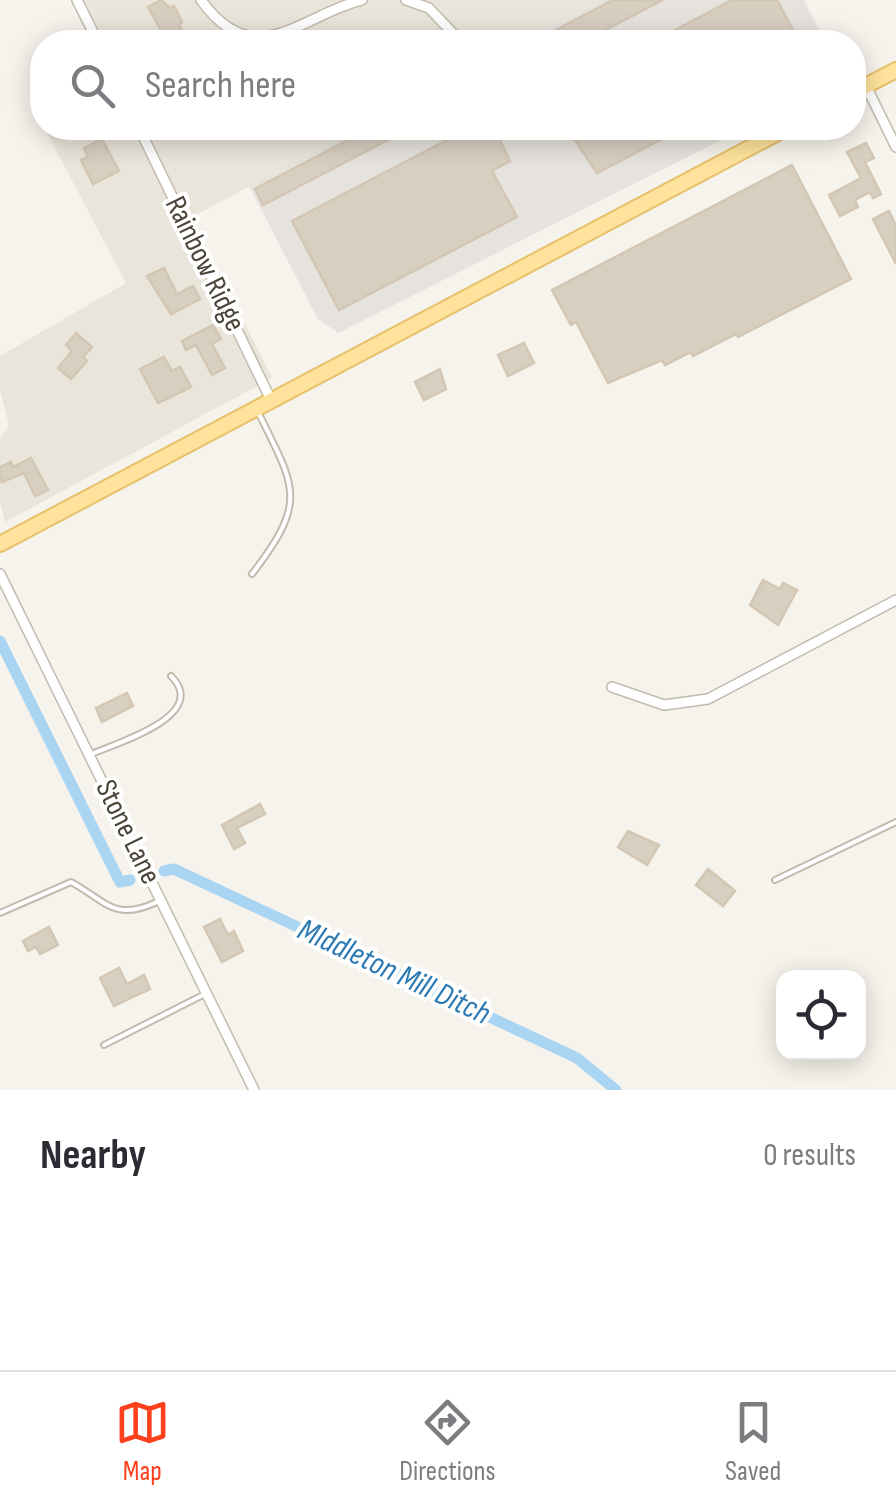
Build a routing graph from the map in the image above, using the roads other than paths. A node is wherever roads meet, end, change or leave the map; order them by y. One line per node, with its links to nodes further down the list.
1 (77, 0): 6 (street)
2 (200, 0): 7 (street)
3 (362, 0): 8 (street)
4 (406, 0): 5 (street)
5 (432, 4): 9 (street)
6 (92, 30)
7 (237, 30)
8 (298, 30)
9 (452, 30)
10 (896, 70): 11 (main road)
11 (866, 86)
12 (866, 99): 15 (street)
13 (145, 140): 16 (street, Rainbow Ridge)
14 (764, 140): 16 (main road)
15 (896, 148)
16 (271, 400): 17 (main road)
17 (256, 408): 18 (main road); 20 (lane)
18 (0, 544)
19 (0, 574): 24 (street, Stone Lane)
20 (252, 574)
21 (896, 600): 23 (street)
22 (172, 676): 24 (lane)
23 (612, 687)
24 (90, 755): 27 (street, Stone Lane)
25 (896, 822): 26 (lane)
26 (775, 880)
27 (162, 900): 28 (lane); 29 (street, Stone Lane)
28 (0, 913)
29 (207, 993): 30 (lane); 31 (street, Stone Lane)
30 (104, 1046)
31 (254, 1090)

